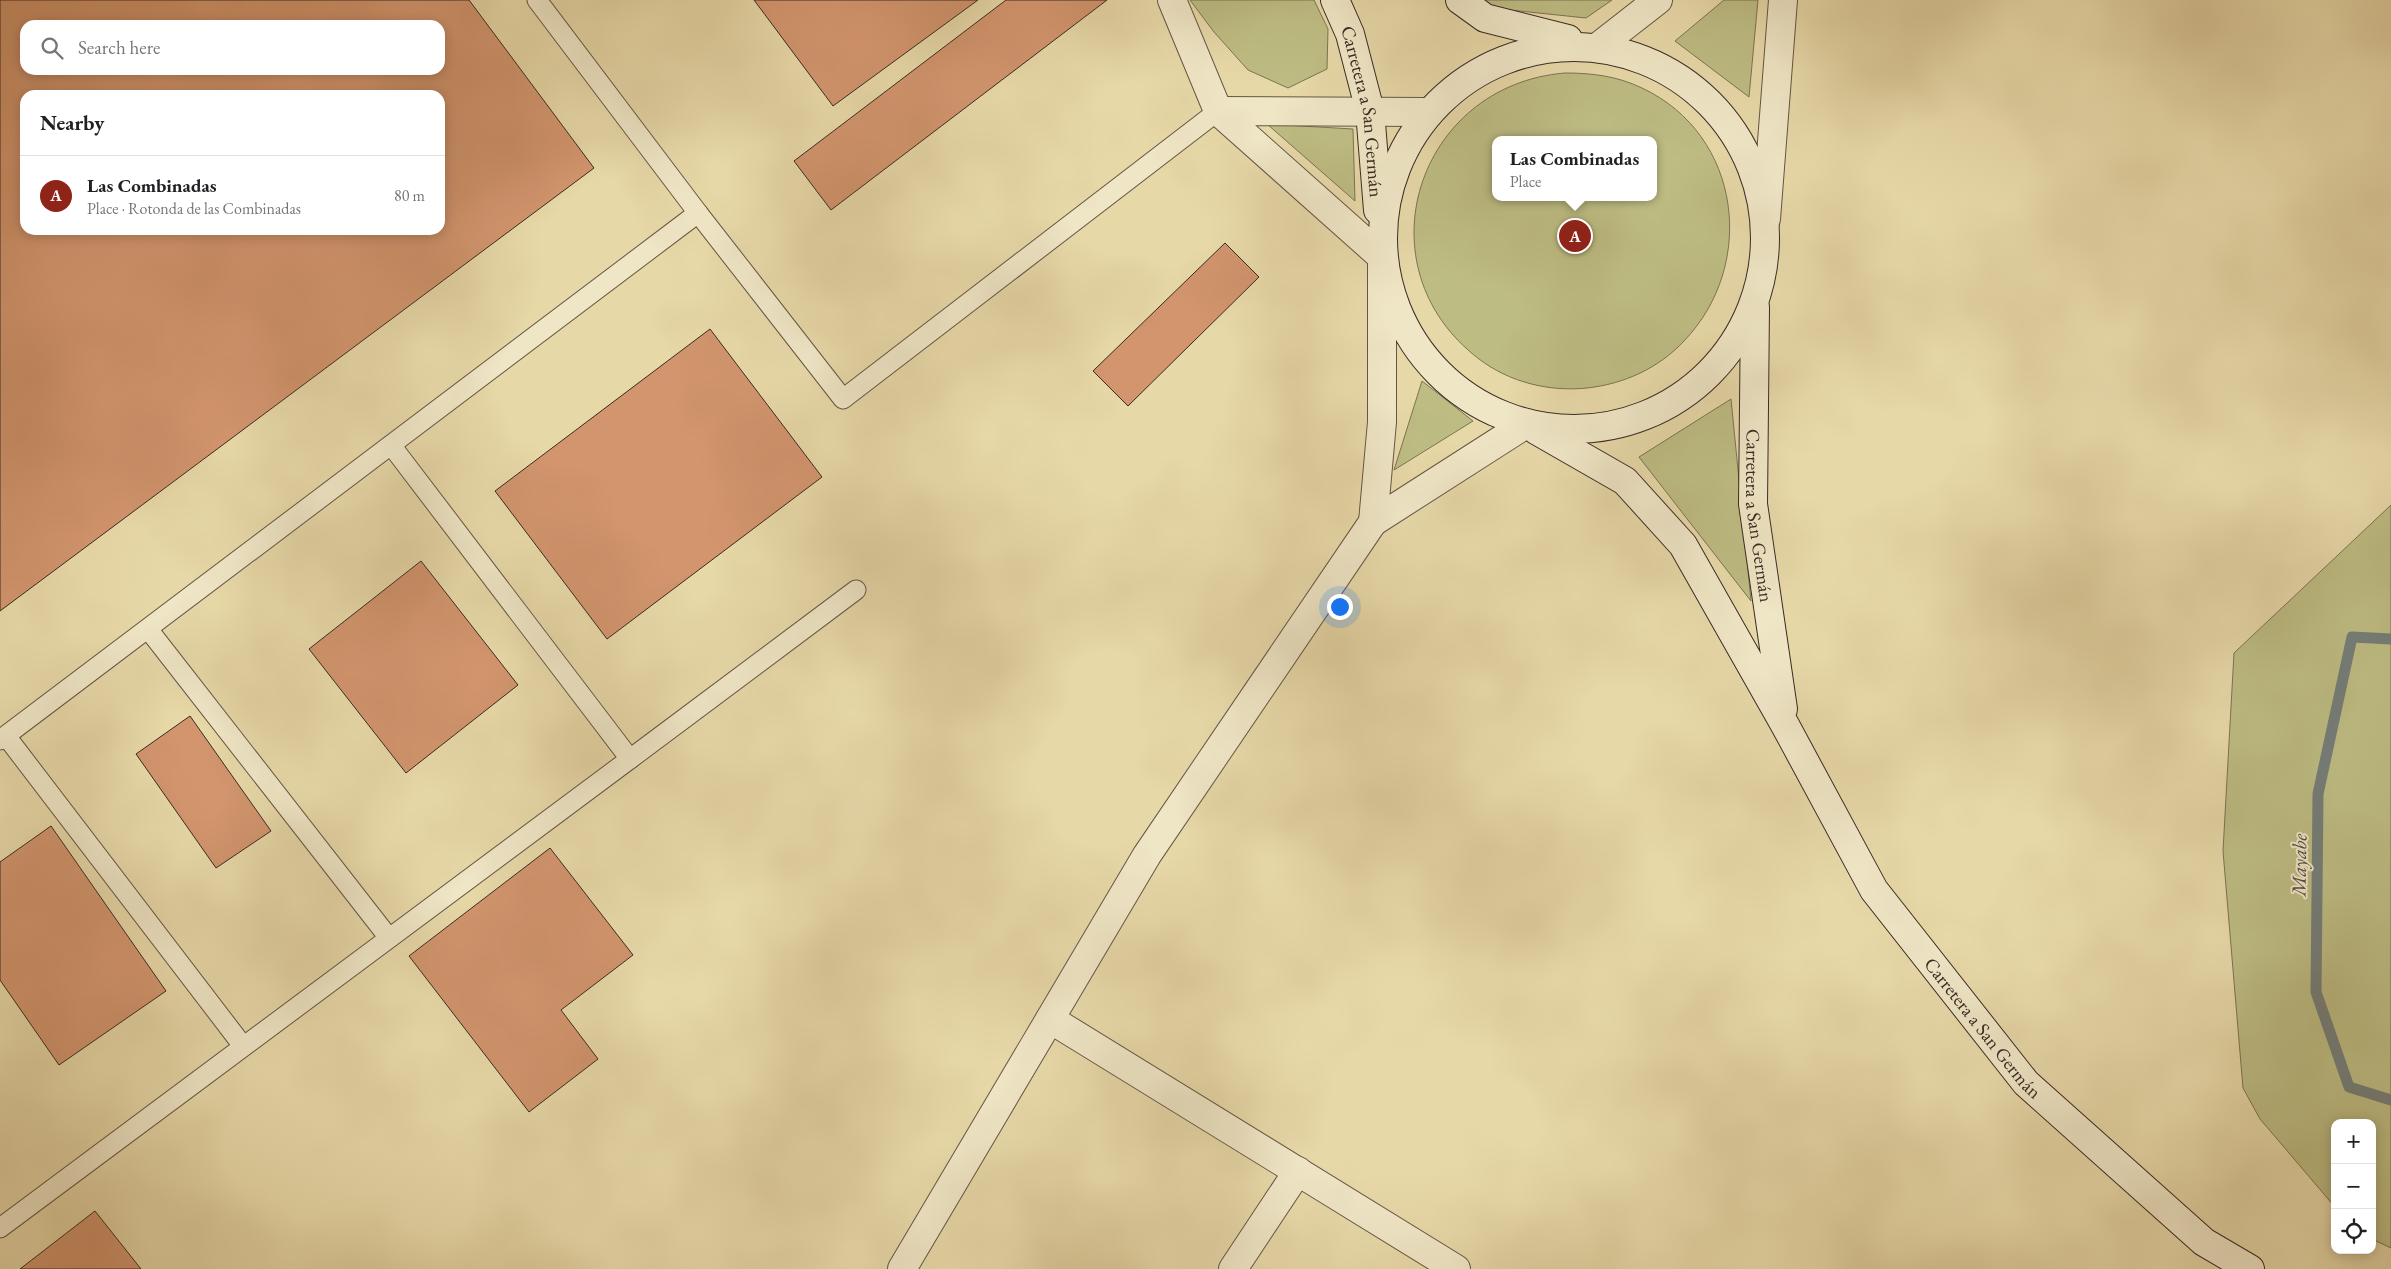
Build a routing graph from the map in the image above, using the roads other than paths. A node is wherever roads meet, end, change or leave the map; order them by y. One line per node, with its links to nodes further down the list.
1 (537, 0): 11 (lane)
2 (1172, 0): 8 (main road)
3 (1335, 0): 9 (main road, Carretera a San Germán)
4 (1460, 0): 7 (main road)
5 (1658, 0): 7 (main road)
6 (1782, 0): 12 (main road)
7 (1599, 46): 10 (main road); 12 (main road)
8 (1218, 111): 9 (main road); 11 (lane); 13 (main road)
9 (1370, 111): 10 (main road); 13 (main road, Carretera a San Germán)
10 (1428, 112): 13 (main road)
11 (698, 213): 16 (lane)
12 (1766, 219): 14 (main road)
13 (1382, 257): 15 (main road); 17 (main road)
14 (1755, 303): 15 (main road); 20 (main road, Carretera a San Germán)
15 (1526, 424): 17 (main road); 20 (main road, Carretera a San Germán)
16 (391, 445): 19 (lane); 22 (lane)
17 (1373, 522): 24 (main road)
18 (856, 590): 22 (lane)
19 (148, 629): 21 (lane); 23 (lane)
20 (1785, 725): 31 (main road, Carretera a San Germán)
21 (3, 738): 25 (lane)
22 (630, 759): 23 (lane)
23 (389, 938): 25 (lane)
24 (1050, 1018): 26 (main road); 28 (main road)
25 (243, 1046): 27 (lane)
26 (1298, 1171): 29 (main road); 30 (main road)
27 (0, 1228)
28 (902, 1269)
29 (1233, 1269)
30 (1456, 1269)
31 (2250, 1269)

